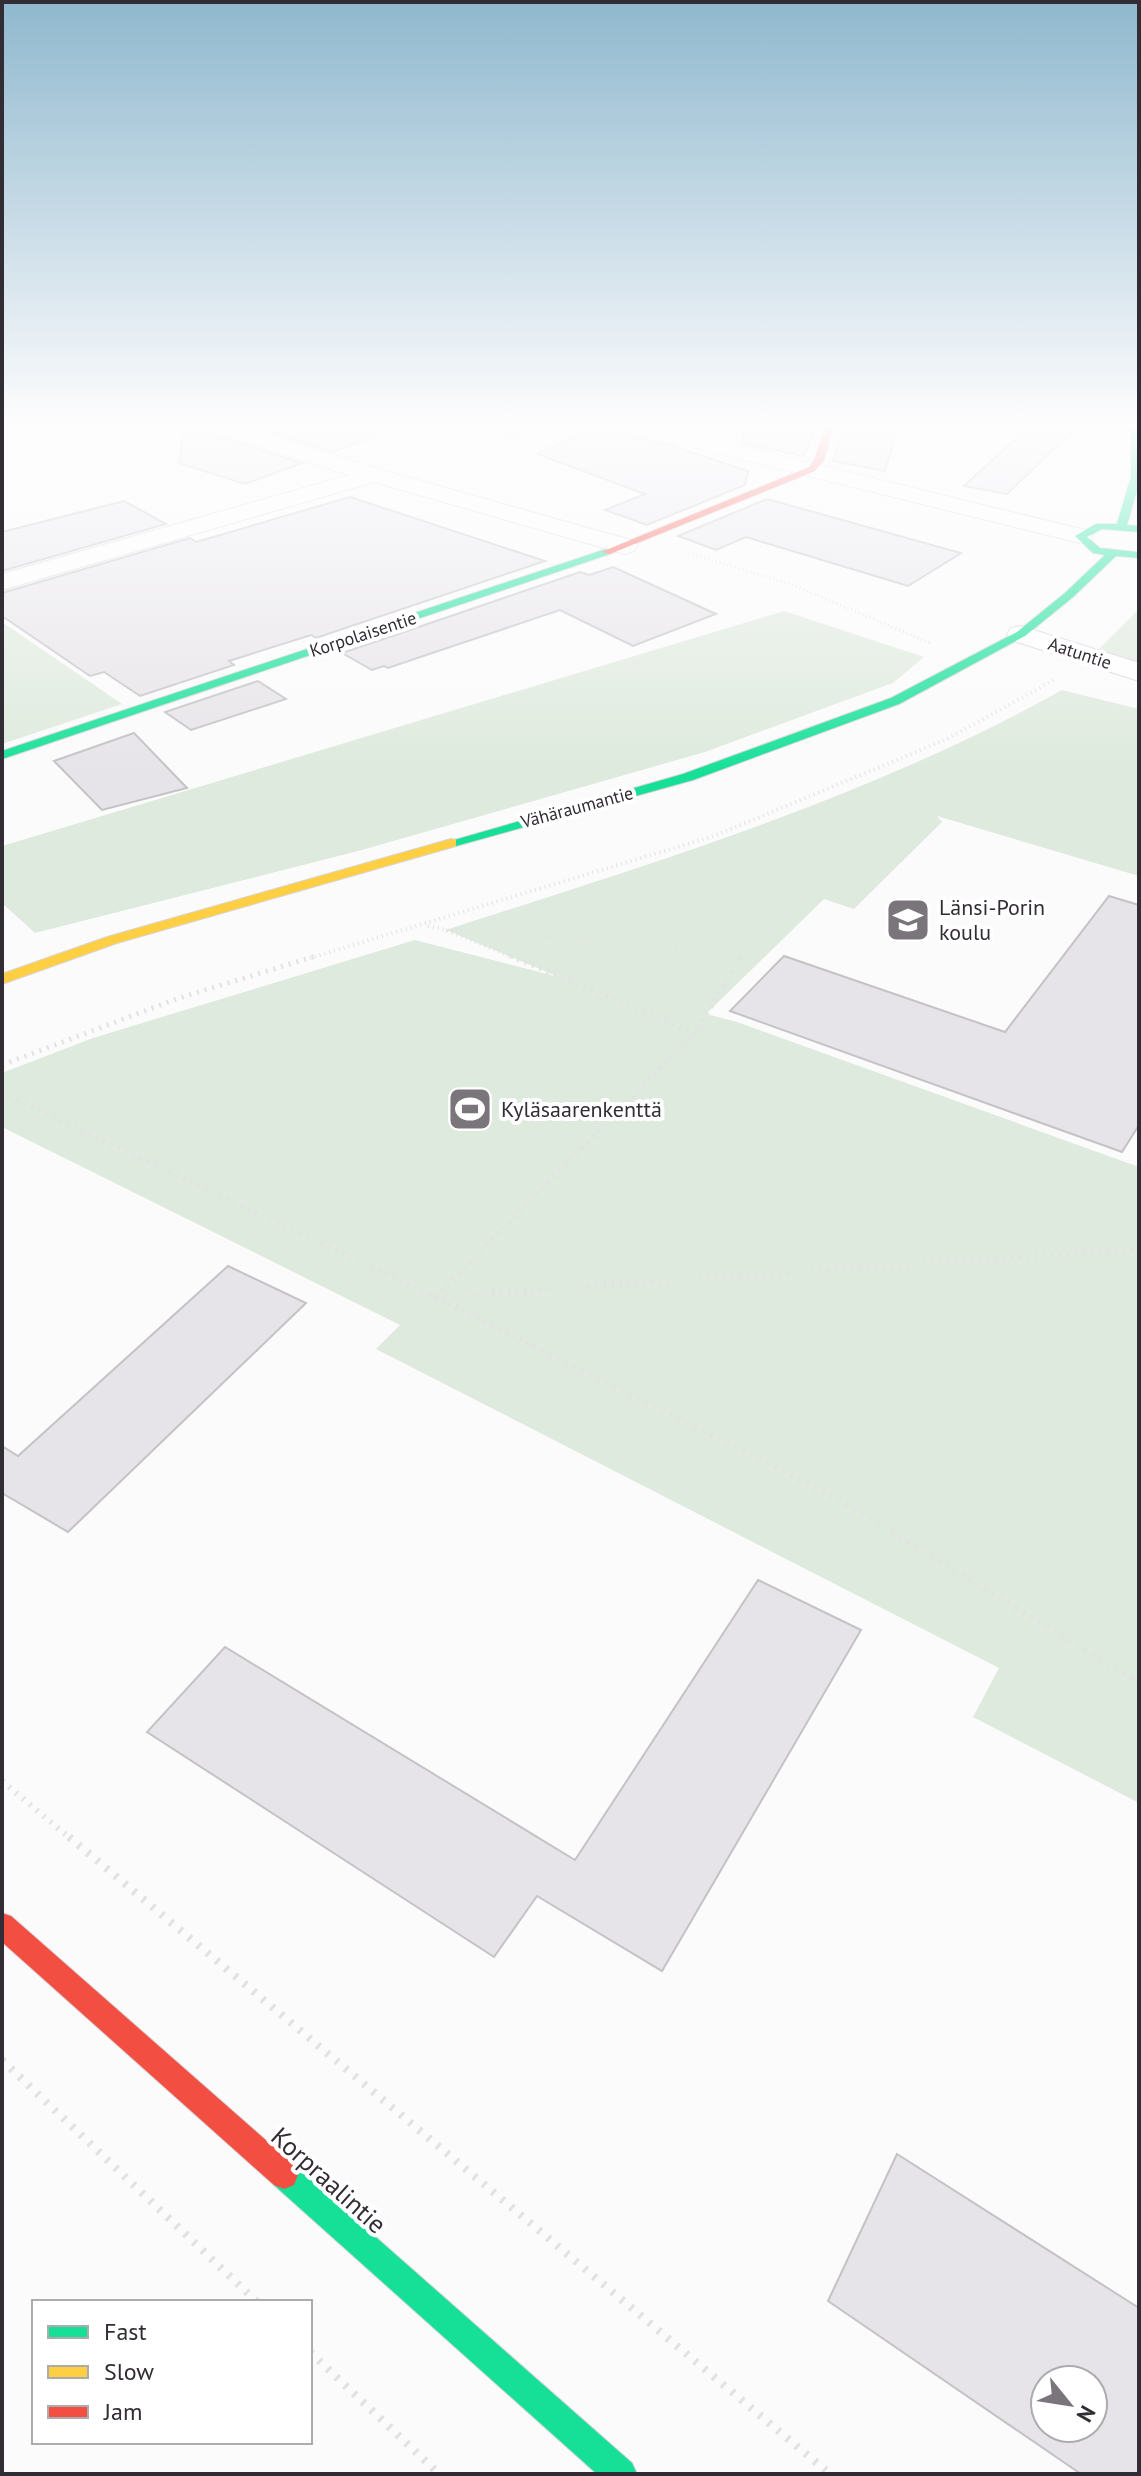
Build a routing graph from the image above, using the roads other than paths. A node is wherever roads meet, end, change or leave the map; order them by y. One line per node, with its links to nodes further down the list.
1 (143, 542): 8 (street)
2 (609, 542): 5 (street)
3 (636, 542): 5 (main road, Korpolaisentie)
4 (1083, 542): 6 (main road)
5 (625, 546): 11 (main road, Korpolaisentie)
6 (1112, 554): 7 (main road); 9 (main road, Vähäraumantie)
7 (1139, 555)
8 (2, 582)
9 (1021, 634): 10 (street, Aatuntie); 12 (main road, Vähäraumantie)
10 (1139, 672)
11 (2, 755)
12 (2, 979)
13 (2, 1925): 14 (main road, Korpraalintie)
14 (621, 2474)

